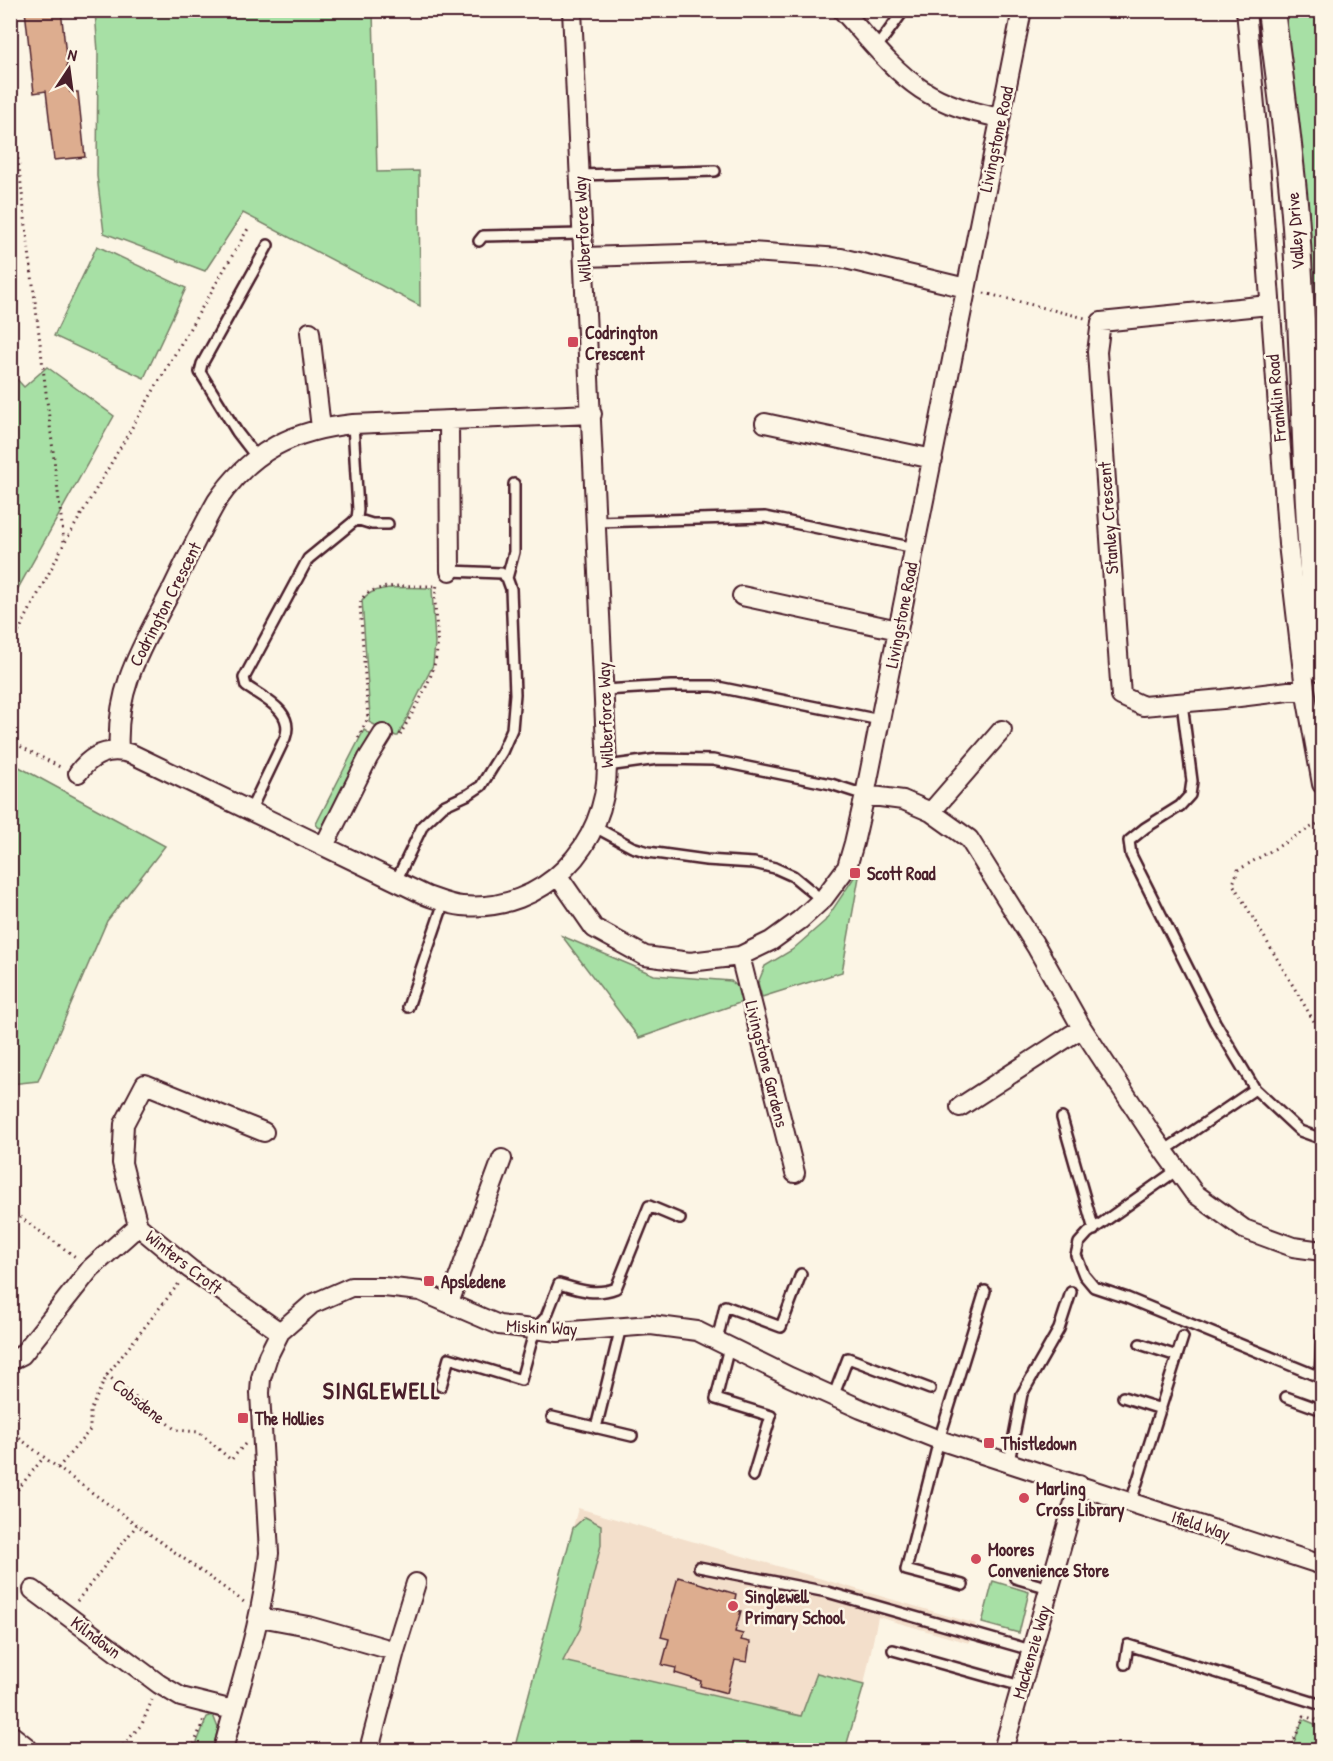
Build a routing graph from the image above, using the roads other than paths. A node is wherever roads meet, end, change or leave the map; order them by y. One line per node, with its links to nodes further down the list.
1 (572, 10): 10 (street, Wilberforce Way)
2 (842, 10): 7 (street)
3 (904, 10): 7 (lane)
4 (1022, 10): 8 (street, Livingstone Road)
5 (1246, 10): 16 (street, Franklin Road)
6 (1270, 10): 34 (street, Valley Drive)
7 (877, 47): 8 (street)
8 (1000, 118): 15 (street, Livingstone Road)
9 (715, 171): 10 (lane)
10 (580, 175): 11 (street, Wilberforce Way)
11 (583, 234): 12 (lane); 14 (street, Wilberforce Way)
12 (479, 241)
13 (268, 245): 23 (lane)
14 (584, 257): 15 (street); 18 (street, Wilberforce Way)
15 (966, 288): 24 (street, Livingstone Road)
16 (1269, 305): 35 (street, Franklin Road); 37 (street, Stanley Crescent)
17 (310, 332): 22 (street)
18 (592, 414): 19 (street, Codrington Crescent); 27 (street, Wilberforce Way)
19 (449, 421): 21 (street, Codrington Crescent); 30 (street)
20 (765, 423): 24 (street)
21 (353, 424): 22 (street, Codrington Crescent); 26 (lane)
22 (321, 428): 23 (street, Codrington Crescent)
23 (256, 458): 41 (street, Codrington Crescent)
24 (933, 459): 29 (street, Livingstone Road)
25 (514, 484): 31 (lane)
26 (356, 519): 28 (lane); 46 (lane)
27 (596, 522): 29 (lane); 36 (street, Wilberforce Way)
28 (388, 524)
29 (915, 548): 33 (street, Livingstone Road)
30 (450, 571): 31 (lane)
31 (507, 578): 51 (lane)
32 (742, 596): 33 (street)
33 (898, 630): 38 (street, Livingstone Road)
34 (1323, 668)
35 (1305, 689): 37 (street, Stanley Crescent); 44 (street, Franklin Road)
36 (604, 690): 38 (lane); 42 (street, Wilberforce Way)
37 (1182, 703): 57 (lane)
38 (880, 720): 45 (street, Livingstone Road)
39 (1002, 730): 47 (street)
40 (381, 733): 49 (street)
41 (119, 751): 43 (street); 46 (street, Wilberforce Way)
42 (608, 766): 45 (lane); 48 (street, Wilberforce Way)
43 (78, 773)
44 (1323, 784)
45 (865, 795): 47 (street); 52 (street, Livingstone Road)
46 (250, 811): 49 (street, Wilberforce Way)
47 (931, 812): 56 (street)
48 (595, 827): 50 (street, Wilberforce Way); 52 (lane)
49 (324, 846): 51 (street, Wilberforce Way)
50 (558, 876): 53 (street, Wilberforce Way); 54 (street, Livingstone Road)
51 (396, 881): 53 (street, Wilberforce Way)
52 (822, 900): 54 (street, Livingstone Road)
53 (444, 902): 55 (lane)
54 (740, 956): 65 (street, Livingstone Gardens)
55 (408, 1007)
56 (1082, 1029): 58 (street); 62 (street)
57 (1255, 1089): 61 (lane); 62 (lane)
58 (960, 1107)
59 (1062, 1118): 68 (lane)
60 (264, 1132): 67 (street, Winters Croft)
61 (1323, 1139)
62 (1164, 1151): 64 (street)
63 (502, 1159): 73 (street)
64 (1177, 1170): 68 (lane); 69 (street)
65 (795, 1173)
66 (681, 1219): 75 (lane)
67 (138, 1226): 76 (street, Winters Croft); 82 (street)
68 (1094, 1230): 83 (lane)
69 (1323, 1251)
70 (801, 1274): 79 (lane)
71 (985, 1291): 94 (lane)
72 (1071, 1292): 95 (lane)
73 (449, 1304): 75 (street, Miskin Way); 76 (street, Miskin Way)
74 (621, 1327): 75 (street, Miskin Way); 79 (street, Miskin Way); 92 (lane)
75 (536, 1329): 84 (lane)
76 (280, 1332): 106 (street, Miskin Way)
77 (1183, 1337): 81 (lane)
78 (1323, 1337): 83 (lane)
79 (723, 1344): 86 (street, Miskin Way); 96 (lane)
80 (1140, 1344): 81 (lane)
81 (1177, 1356): 89 (lane)
82 (10, 1361)
83 (1321, 1378)
84 (441, 1386)
85 (930, 1389): 86 (lane)
86 (833, 1397): 94 (street, Miskin Way)
87 (1123, 1397): 89 (lane)
88 (1286, 1397): 90 (lane)
89 (1161, 1409): 98 (lane)
90 (1323, 1410)
91 (552, 1417): 92 (lane)
92 (596, 1428): 93 (lane)
93 (632, 1436)
94 (939, 1440): 95 (street, Miskin Way); 103 (lane)
95 (1009, 1462): 97 (street, Miskin Way)
96 (753, 1476)
97 (1079, 1485): 98 (street, Ifield Way); 104 (street, Mackenzie Way)
98 (1131, 1502): 99 (street, Ifield Way)
99 (1323, 1565)
100 (699, 1567): 108 (lane)
101 (1015, 1578): 104 (lane)
102 (416, 1583): 109 (street)
103 (963, 1585)
104 (1049, 1588): 108 (street, Mackenzie Way)
105 (33, 1590): 113 (street, Kilndown)
106 (260, 1616): 109 (street); 113 (street, Miskin Way)
107 (892, 1650): 111 (lane)
108 (1031, 1650): 111 (street, Mackenzie Way)
109 (395, 1651): 115 (street)
110 (1125, 1664): 112 (lane)
111 (1021, 1686): 118 (street, Mackenzie Way)
112 (1323, 1705)
113 (233, 1710): 117 (street, Miskin Way)
114 (10, 1739): 116 (street)
115 (371, 1742)
116 (24, 1750)
117 (223, 1750)
118 (1003, 1750)

